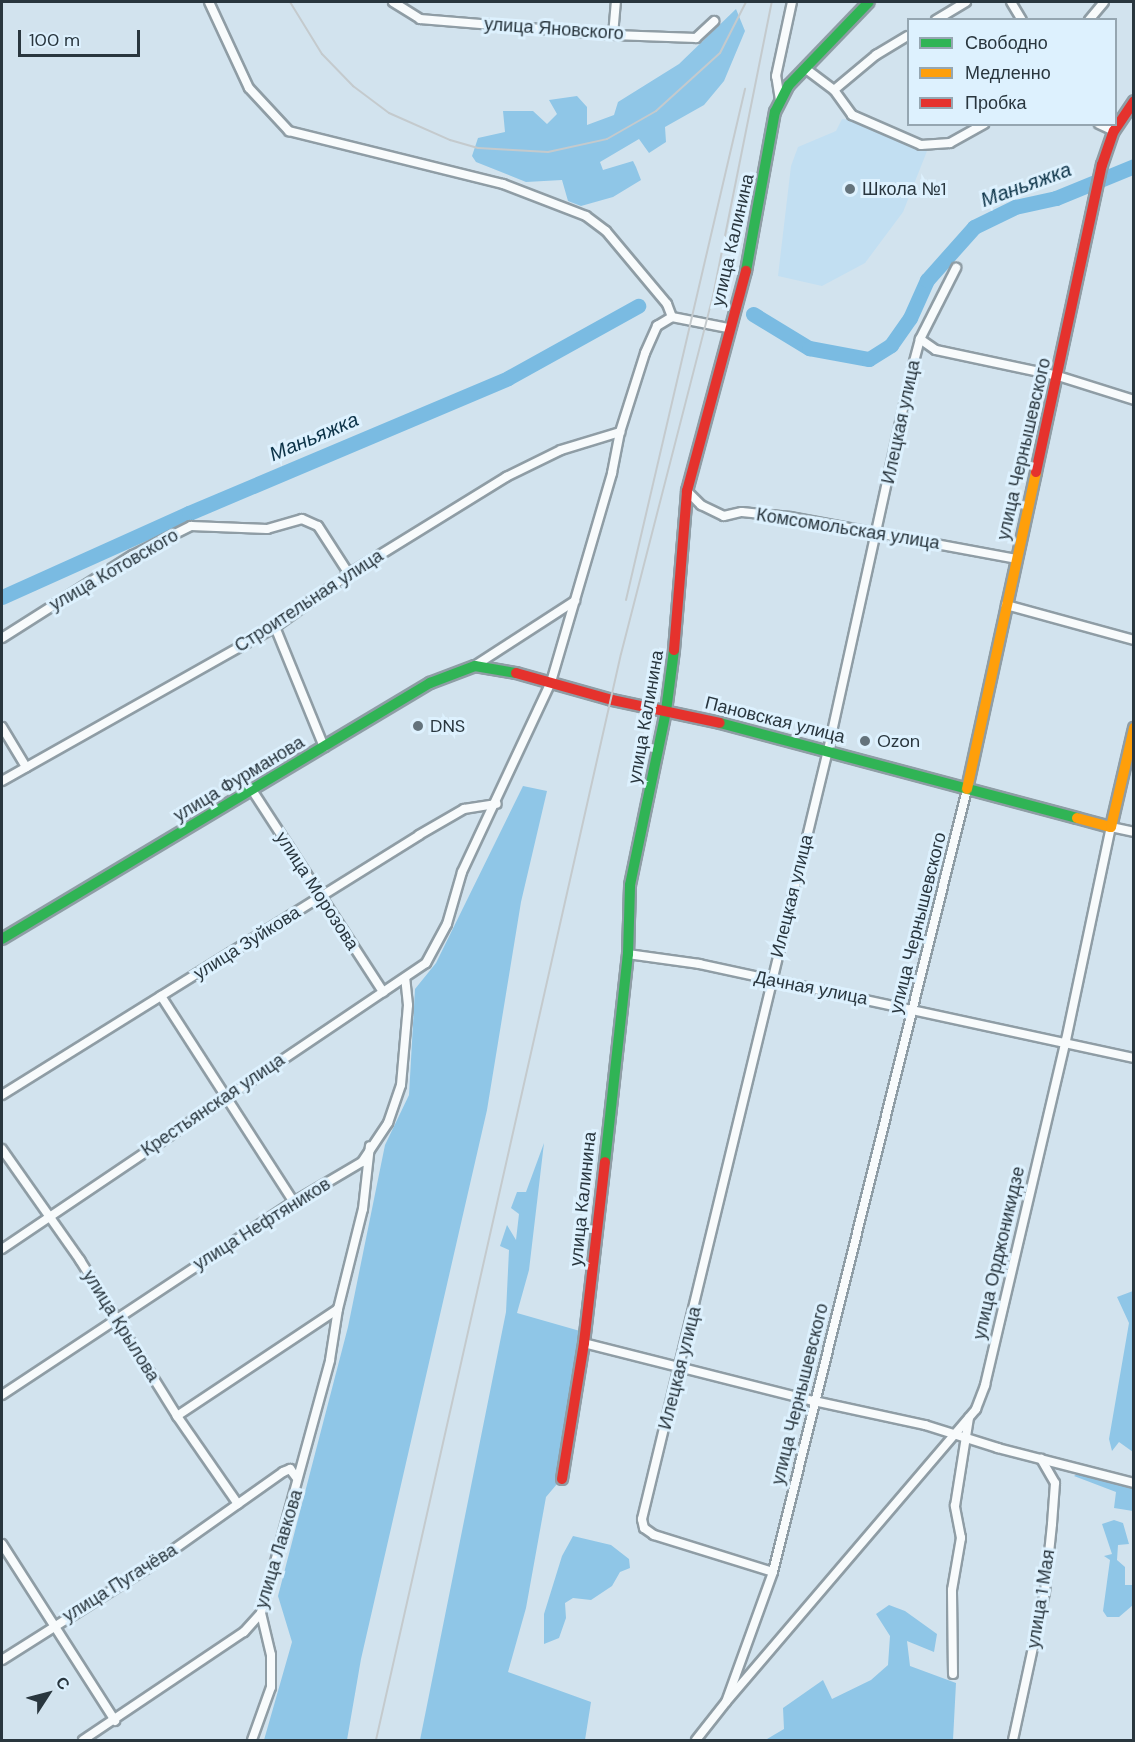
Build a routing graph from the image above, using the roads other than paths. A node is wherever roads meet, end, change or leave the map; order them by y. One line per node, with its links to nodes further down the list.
1 (208, 2): 23 (street)
2 (393, 2): 13 (street, улица Яновского)
3 (616, 2): 13 (street)
4 (792, 2): 17 (street)
5 (869, 2): 15 (street, улица Калинина)
6 (966, 2): 9 (street)
7 (1011, 2): 10 (street)
8 (1104, 2): 11 (street)
9 (939, 18)
10 (1021, 18)
11 (1091, 18)
12 (714, 21): 13 (street, улица Яновского)
13 (613, 34)
14 (907, 37): 16 (street)
15 (806, 69): 16 (street); 17 (street, улица Калинина)
16 (834, 90): 19 (street)
17 (780, 100): 24 (street, улица Калинина)
18 (1134, 100): 21 (street, улица Чернышевского)
19 (980, 126)
20 (1103, 126): 21 (street)
21 (1114, 131): 26 (street, улица Чернышевского)
22 (956, 268): 25 (street, Илецкая улица)
23 (672, 317): 24 (street); 28 (street)
24 (728, 328): 29 (street, улица Калинина)
25 (920, 339): 26 (street); 30 (street, Илецкая улица)
26 (1058, 376): 27 (street); 31 (street, улица Чернышевского)
27 (1134, 400)
28 (620, 432): 32 (street, Строительная улица); 33 (street)
29 (687, 491): 30 (street, Комсомольская улица); 41 (street, улица Калинина)
30 (878, 531): 31 (street, Комсомольская улица); 45 (street, Илецкая улица)
31 (1016, 559): 34 (street, улица Чернышевского)
32 (349, 574): 35 (street, Строительная улица); 36 (street, улица Котовского)
33 (575, 601): 38 (street); 40 (street)
34 (1006, 605): 37 (street); 48 (street, улица Чернышевского)
35 (274, 627): 44 (street); 46 (street, Строительная улица)
36 (2, 638)
37 (1134, 640)
38 (475, 666): 39 (street, улица Фурманова); 44 (street, улица Фурманова)
39 (500, 668): 40 (street, Пановская улица)
40 (551, 682): 41 (street, Пановская улица); 50 (street)
41 (666, 711): 45 (street, Пановская улица); 55 (street, улица Калинина)
42 (2, 727): 46 (street)
43 (1134, 728): 51 (street, улица Орджоникидзе)
44 (324, 747): 49 (street, улица Фурманова)
45 (828, 750): 48 (street, Пановская улица); 57 (street, Илецкая улица)
46 (26, 767): 47 (street, Строительная улица)
47 (2, 781)
48 (968, 789): 51 (street, Пановская улица); 60 (street, улица Чернышевского)
49 (252, 790): 53 (street, улица Морозова); 54 (street, улица Фурманова)
50 (496, 804): 53 (street, улица Зуйкова); 56 (street, Крестьянская улица)
51 (1111, 827): 52 (street); 61 (street, улица Орджоникидзе)
52 (1134, 832)
53 (320, 897): 58 (street, улица Морозова); 59 (street, улица Зуйкова)
54 (2, 939)
55 (628, 954): 57 (street, Дачная улица); 72 (street, улица Калинина)
56 (405, 978): 58 (street, Крестьянская улица); 65 (street, улица Нефтяников)
57 (771, 982): 60 (street, Дачная улица); 73 (street, Илецкая улица)
58 (383, 992): 64 (street, Крестьянская улица)
59 (161, 996): 63 (street, улица Зуйкова); 64 (street)
60 (915, 1008): 61 (street, Дачная улица); 75 (street, улица Чернышевского)
61 (1066, 1040): 62 (street, Дачная улица); 77 (street, улица Орджоникидзе)
62 (1134, 1058)
63 (2, 1095)
64 (226, 1097): 67 (street); 68 (street, Крестьянская улица)
65 (370, 1146): 67 (street, улица Нефтяников); 70 (street, улица Лавкова)
66 (2, 1149): 68 (street, улица Крылова)
67 (294, 1202): 71 (street, улица Нефтяников)
68 (48, 1217): 69 (street, Крестьянская улица); 71 (street, улица Крылова)
69 (2, 1249)
70 (338, 1309): 76 (street); 81 (street, улица Лавкова)
71 (117, 1318): 74 (street, улица Нефтяников); 76 (street, улица Крылова)
72 (584, 1343): 73 (street); 82 (street, улица Калинина)
73 (681, 1367): 75 (street); 86 (street, Илецкая улица)
74 (2, 1395)
75 (814, 1401): 78 (street); 86 (street, улица Чернышевского)
76 (177, 1416): 84 (street, улица Крылова)
77 (969, 1416): 78 (street, улица Орджоникидзе); 79 (street)
78 (952, 1435): 79 (street); 91 (street, улица Орджоникидзе)
79 (965, 1438): 80 (street); 90 (street)
80 (1041, 1459): 83 (street); 96 (street, улица 1 Мая)
81 (296, 1477): 84 (street, улица Пугачёва); 87 (street, улица Лавкова)
82 (562, 1479)
83 (1134, 1483)
84 (238, 1504): 88 (street, улица Пугачёва)
85 (2, 1544): 88 (street)
86 (773, 1572): 91 (street, улица Чернышевского)
87 (261, 1613): 92 (street, улица Лавкова); 94 (street)
88 (54, 1624): 89 (street, улица Пугачёва); 92 (street)
89 (2, 1660)
90 (953, 1674)
91 (726, 1702): 95 (street, улица Чернышевского)
92 (115, 1721): 93 (street, улица Лавкова)
93 (83, 1740)
94 (252, 1740)
95 (696, 1740)
96 (1013, 1740)

